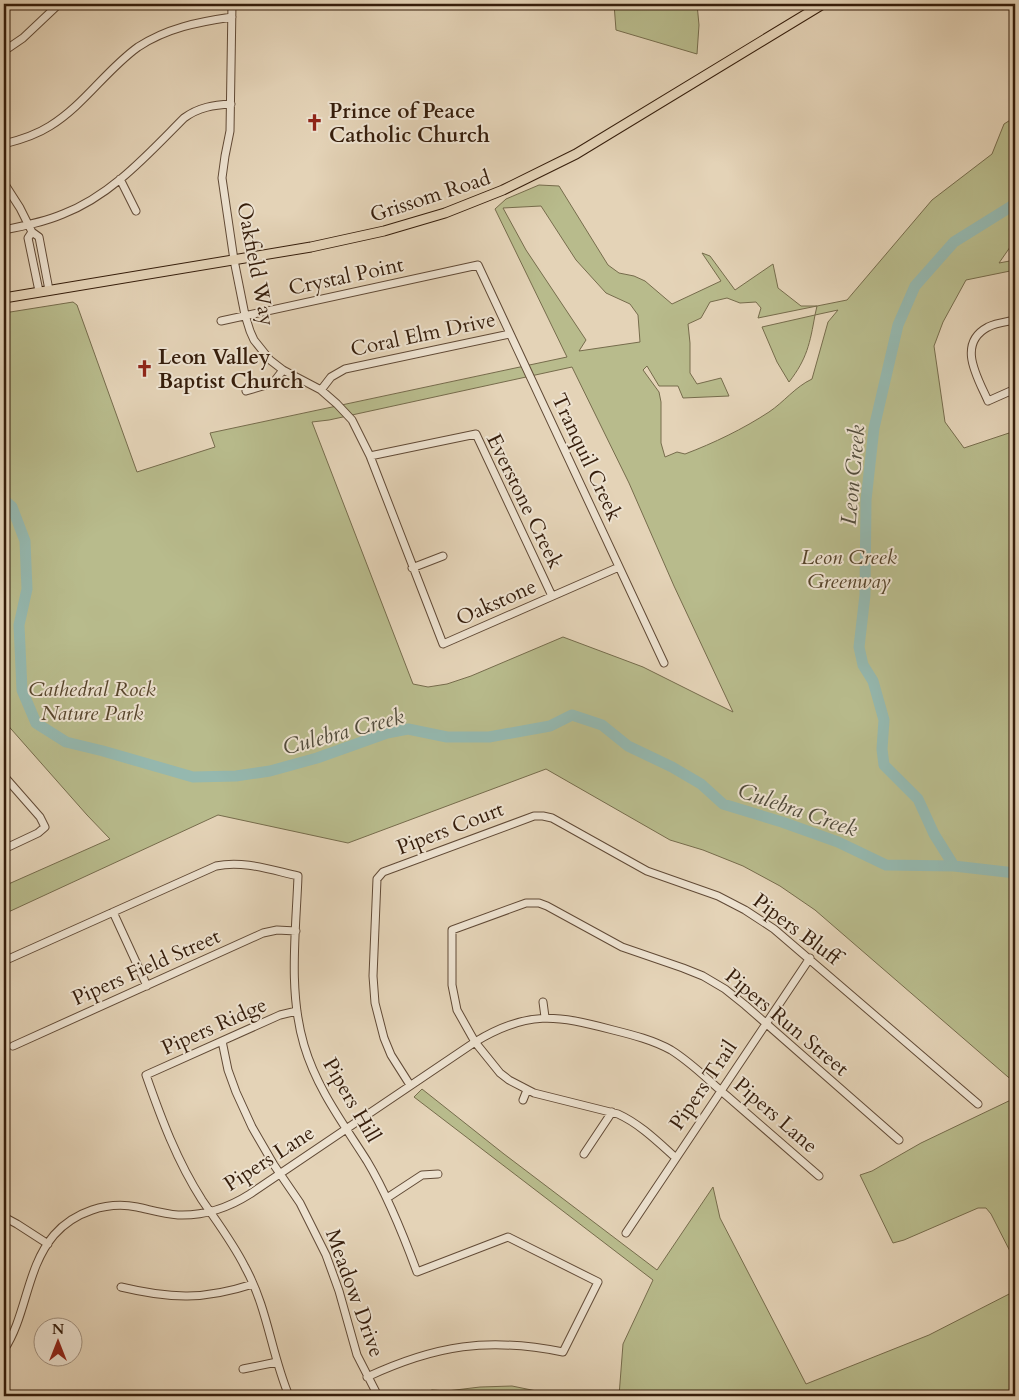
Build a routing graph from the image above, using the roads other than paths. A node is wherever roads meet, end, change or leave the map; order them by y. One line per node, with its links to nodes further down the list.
1 (59, 4): 5 (street)
2 (232, 4): 4 (street, Oakfield Way)
3 (823, 4): 13 (main road, Grissom Road)
4 (232, 17): 6 (street, Oakfield Way); 7 (street)
5 (4, 51)
6 (231, 104): 8 (street); 13 (street, Oakfield Way)
7 (4, 144)
8 (120, 179): 10 (street); 11 (street)
9 (4, 183): 11 (street)
10 (136, 211)
11 (31, 228): 12 (street); 15 (street); 16 (street)
12 (4, 230)
13 (234, 260): 15 (main road, Grissom Road); 18 (street, Oakfield Way)
14 (478, 266): 18 (street, Crystal Point); 21 (street, Tranquil Creek)
15 (49, 290): 16 (main road, Grissom Road)
16 (39, 292): 17 (main road, Grissom Road)
17 (4, 298)
18 (245, 315): 20 (street, Crystal Point); 22 (street, Oakfield Way)
19 (1015, 320): 23 (street)
20 (221, 321)
21 (510, 334): 24 (street, Coral Elm Drive); 28 (street, Tranquil Creek)
22 (283, 370): 24 (street, Oakfield Way); 25 (street)
23 (1015, 388)
24 (321, 390): 26 (street, Oakfield Way)
25 (246, 391)
26 (370, 456): 29 (street, Oakfield Way); 30 (street, Everstone Creek)
27 (443, 556): 29 (street)
28 (619, 566): 30 (street, Oakstone); 32 (street, Tranquil Creek)
29 (412, 568): 31 (street, Oakfield Way)
30 (552, 596): 31 (street, Oakstone)
31 (443, 644)
32 (664, 663)
33 (4, 776): 35 (street)
34 (538, 816): 38 (street, Pipers Bluff); 48 (street, Pipers Court)
35 (4, 849)
36 (113, 912): 37 (street, Pipers Hill); 39 (street); 40 (street)
37 (296, 931): 40 (street, Pipers Field Street); 42 (street, Pipers Hill)
38 (810, 958): 44 (street, Pipers Trail); 52 (street, Pipers Bluff)
39 (4, 961)
40 (147, 986): 47 (street, Pipers Field Street)
41 (544, 1002): 43 (street)
42 (297, 1011): 45 (street, Pipers Ridge); 54 (street, Pipers Hill)
43 (545, 1018): 46 (street, Pipers Lane); 50 (street, Pipers Lane)
44 (766, 1024): 46 (street, Pipers Run Street); 50 (street, Pipers Trail); 55 (street, Pipers Run Street)
45 (222, 1041): 58 (street, Meadow Drive); 62 (street, Pipers Ridge)
46 (475, 1042): 48 (street, Pipers Lane); 49 (street)
47 (13, 1046)
48 (410, 1086): 54 (street, Pipers Lane)
49 (526, 1090): 51 (street); 53 (street)
50 (721, 1091): 57 (street, Pipers Trail); 60 (street, Pipers Lane)
51 (522, 1100)
52 (978, 1104)
53 (612, 1112): 56 (street); 57 (street)
54 (345, 1129): 58 (street, Pipers Lane); 61 (street, Pipers Hill)
55 (899, 1140)
56 (584, 1154)
57 (676, 1158): 64 (street, Pipers Trail)
58 (280, 1174): 62 (street, Pipers Lane); 71 (street, Meadow Drive)
59 (438, 1174): 61 (street)
60 (819, 1176)
61 (387, 1198): 71 (street, Pipers Hill)
62 (211, 1212): 65 (street, Pipers Lane); 66 (street)
63 (4, 1217): 65 (street)
64 (626, 1232)
65 (48, 1244): 68 (street, Pipers Lane)
66 (253, 1284): 67 (street); 69 (street)
67 (122, 1287)
68 (4, 1350)
69 (277, 1362): 70 (street); 72 (street)
70 (243, 1369)
71 (367, 1377): 73 (street, Meadow Drive)
72 (289, 1396)
73 (378, 1396)

